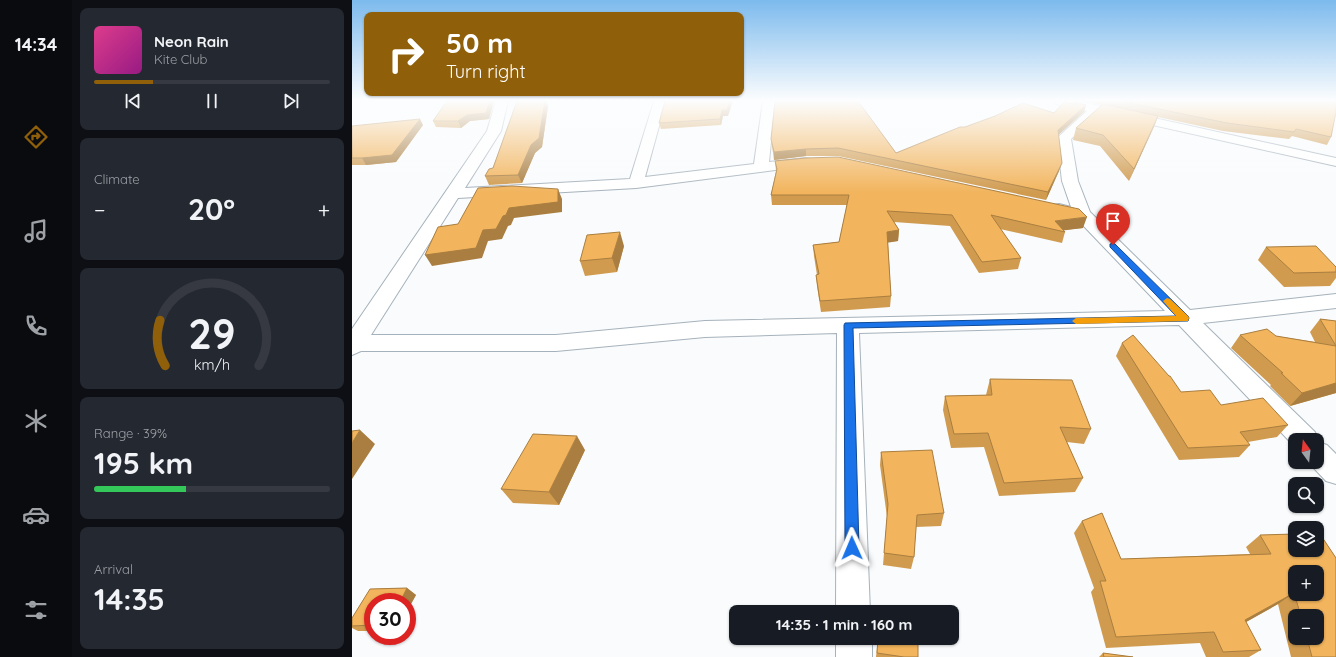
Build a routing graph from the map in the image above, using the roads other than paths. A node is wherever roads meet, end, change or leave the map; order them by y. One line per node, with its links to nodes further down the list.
1 (494, 132): 10 (street)
2 (651, 132): 9 (street)
3 (765, 132): 8 (street)
4 (1071, 132): 12 (street)
5 (1199, 132): 7 (street)
6 (822, 161): 8 (street)
7 (1336, 162)
8 (760, 168): 9 (street)
9 (636, 184): 10 (street)
10 (453, 193): 16 (street)
11 (1043, 206): 12 (street)
12 (1082, 214): 14 (street)
13 (1336, 301): 14 (street)
14 (1184, 318): 15 (street); 17 (street)
15 (848, 325): 16 (street); 20 (street)
16 (353, 344)
17 (1298, 433)
18 (1324, 459): 19 (street)
19 (1336, 472)
20 (853, 605)
21 (854, 645): 22 (street)
22 (854, 657)

